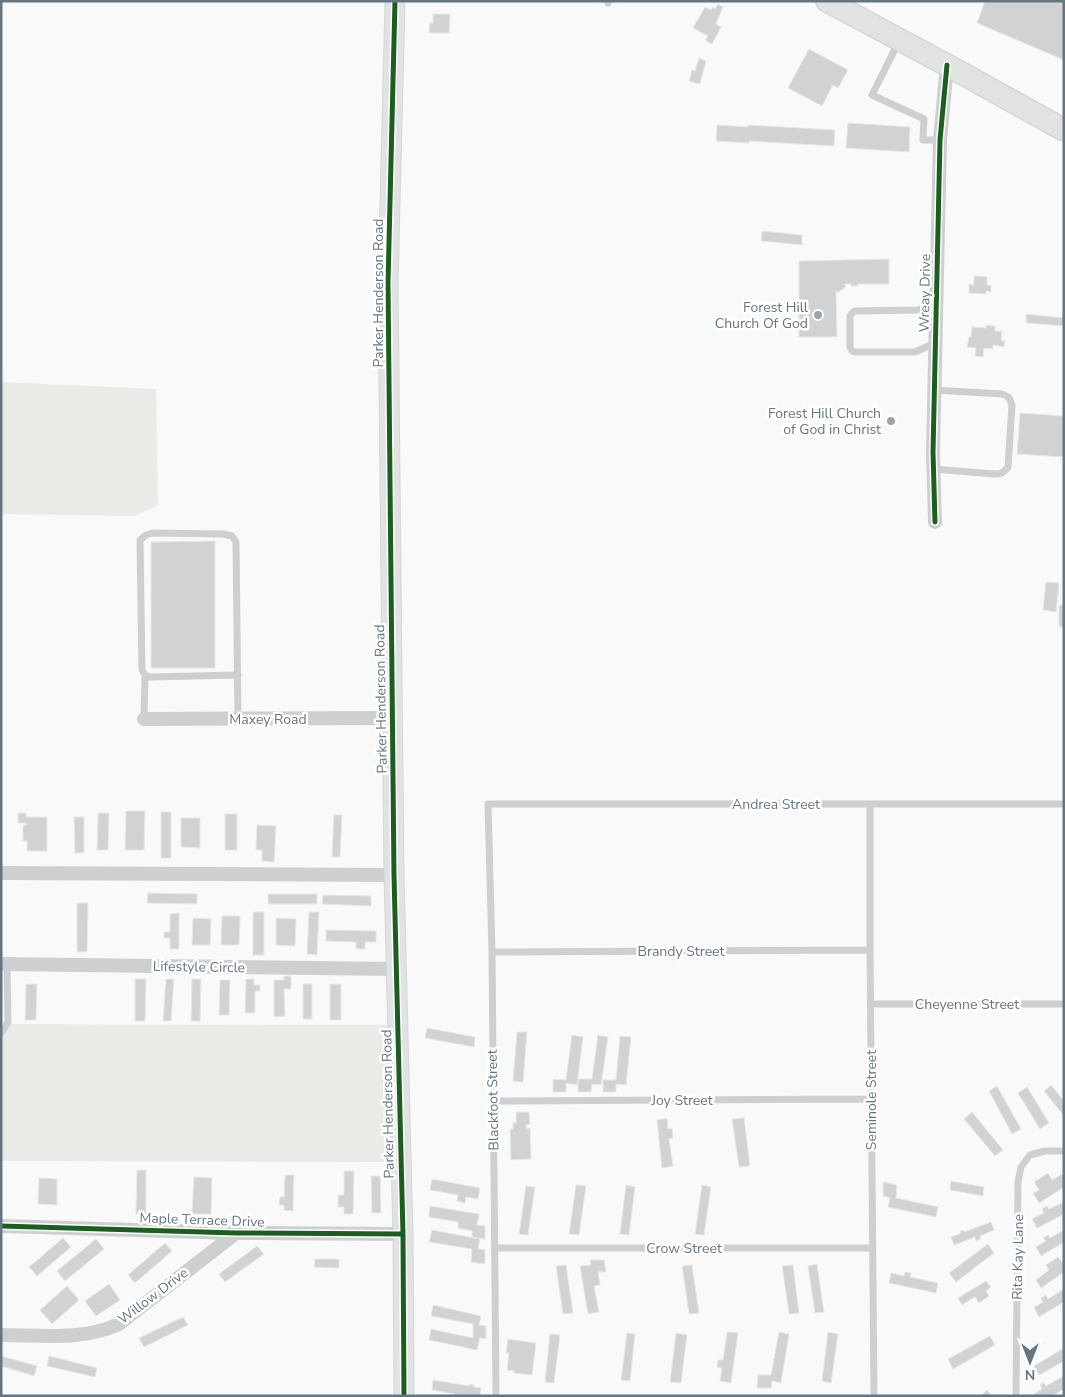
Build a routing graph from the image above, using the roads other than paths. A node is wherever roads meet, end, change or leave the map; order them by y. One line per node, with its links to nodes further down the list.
1 (395, 1): 14 (street, Parker Henderson Road)
2 (828, 1): 3 (main road)
3 (899, 40): 4 (main road); 6 (lane)
4 (946, 65): 5 (main road); 6 (street, Wreay Drive)
5 (1064, 130)
6 (940, 140): 7 (street, Wreay Drive)
7 (936, 307): 8 (street, Wreay Drive); 8 (lane)
8 (936, 343): 9 (street, Wreay Drive)
9 (934, 390): 10 (street, Wreay Drive); 10 (lane)
10 (933, 469): 11 (street, Wreay Drive)
11 (934, 522)
12 (145, 675): 13 (lane); 13 (lane); 16 (lane)
13 (238, 675): 15 (lane)
14 (393, 718): 15 (street, Maxey Road); 21 (street, Parker Henderson Road)
15 (238, 719): 16 (street, Maxey Road)
16 (144, 720)
17 (488, 804): 18 (lane, Andrea Street); 23 (lane, Blackfoot Street)
18 (870, 804): 19 (lane, Andrea Street); 22 (lane, Seminole Street)
19 (1064, 804)
20 (1, 873): 21 (street)
21 (394, 875): 25 (street, Parker Henderson Road)
22 (870, 950): 23 (lane, Brandy Street); 26 (lane, Seminole Street)
23 (492, 952): 30 (lane, Blackfoot Street)
24 (4, 965): 25 (street, Lifestyle Circle); 28 (lane)
25 (396, 969): 34 (street, Parker Henderson Road)
26 (870, 1004): 27 (lane, Cheyenne Street); 29 (lane, Seminole Street)
27 (1064, 1004)
28 (1, 1033)
29 (871, 1099): 30 (lane, Joy Street); 36 (lane, Seminole Street)
30 (494, 1101): 35 (lane, Blackfoot Street)
31 (1064, 1151): 41 (lane, Rita Kay Lane)
32 (1, 1226): 33 (street, Maple Terrace Drive)
33 (236, 1233): 34 (street, Maple Terrace Drive); 37 (street, Willow Drive)
34 (403, 1234): 38 (street, Parker Henderson Road)
35 (495, 1248): 36 (lane, Crow Street); 39 (lane, Blackfoot Street)
36 (872, 1248): 40 (lane, Seminole Street)
37 (1, 1335)
38 (404, 1396)
39 (496, 1396)
40 (874, 1396)
41 (1016, 1396)

